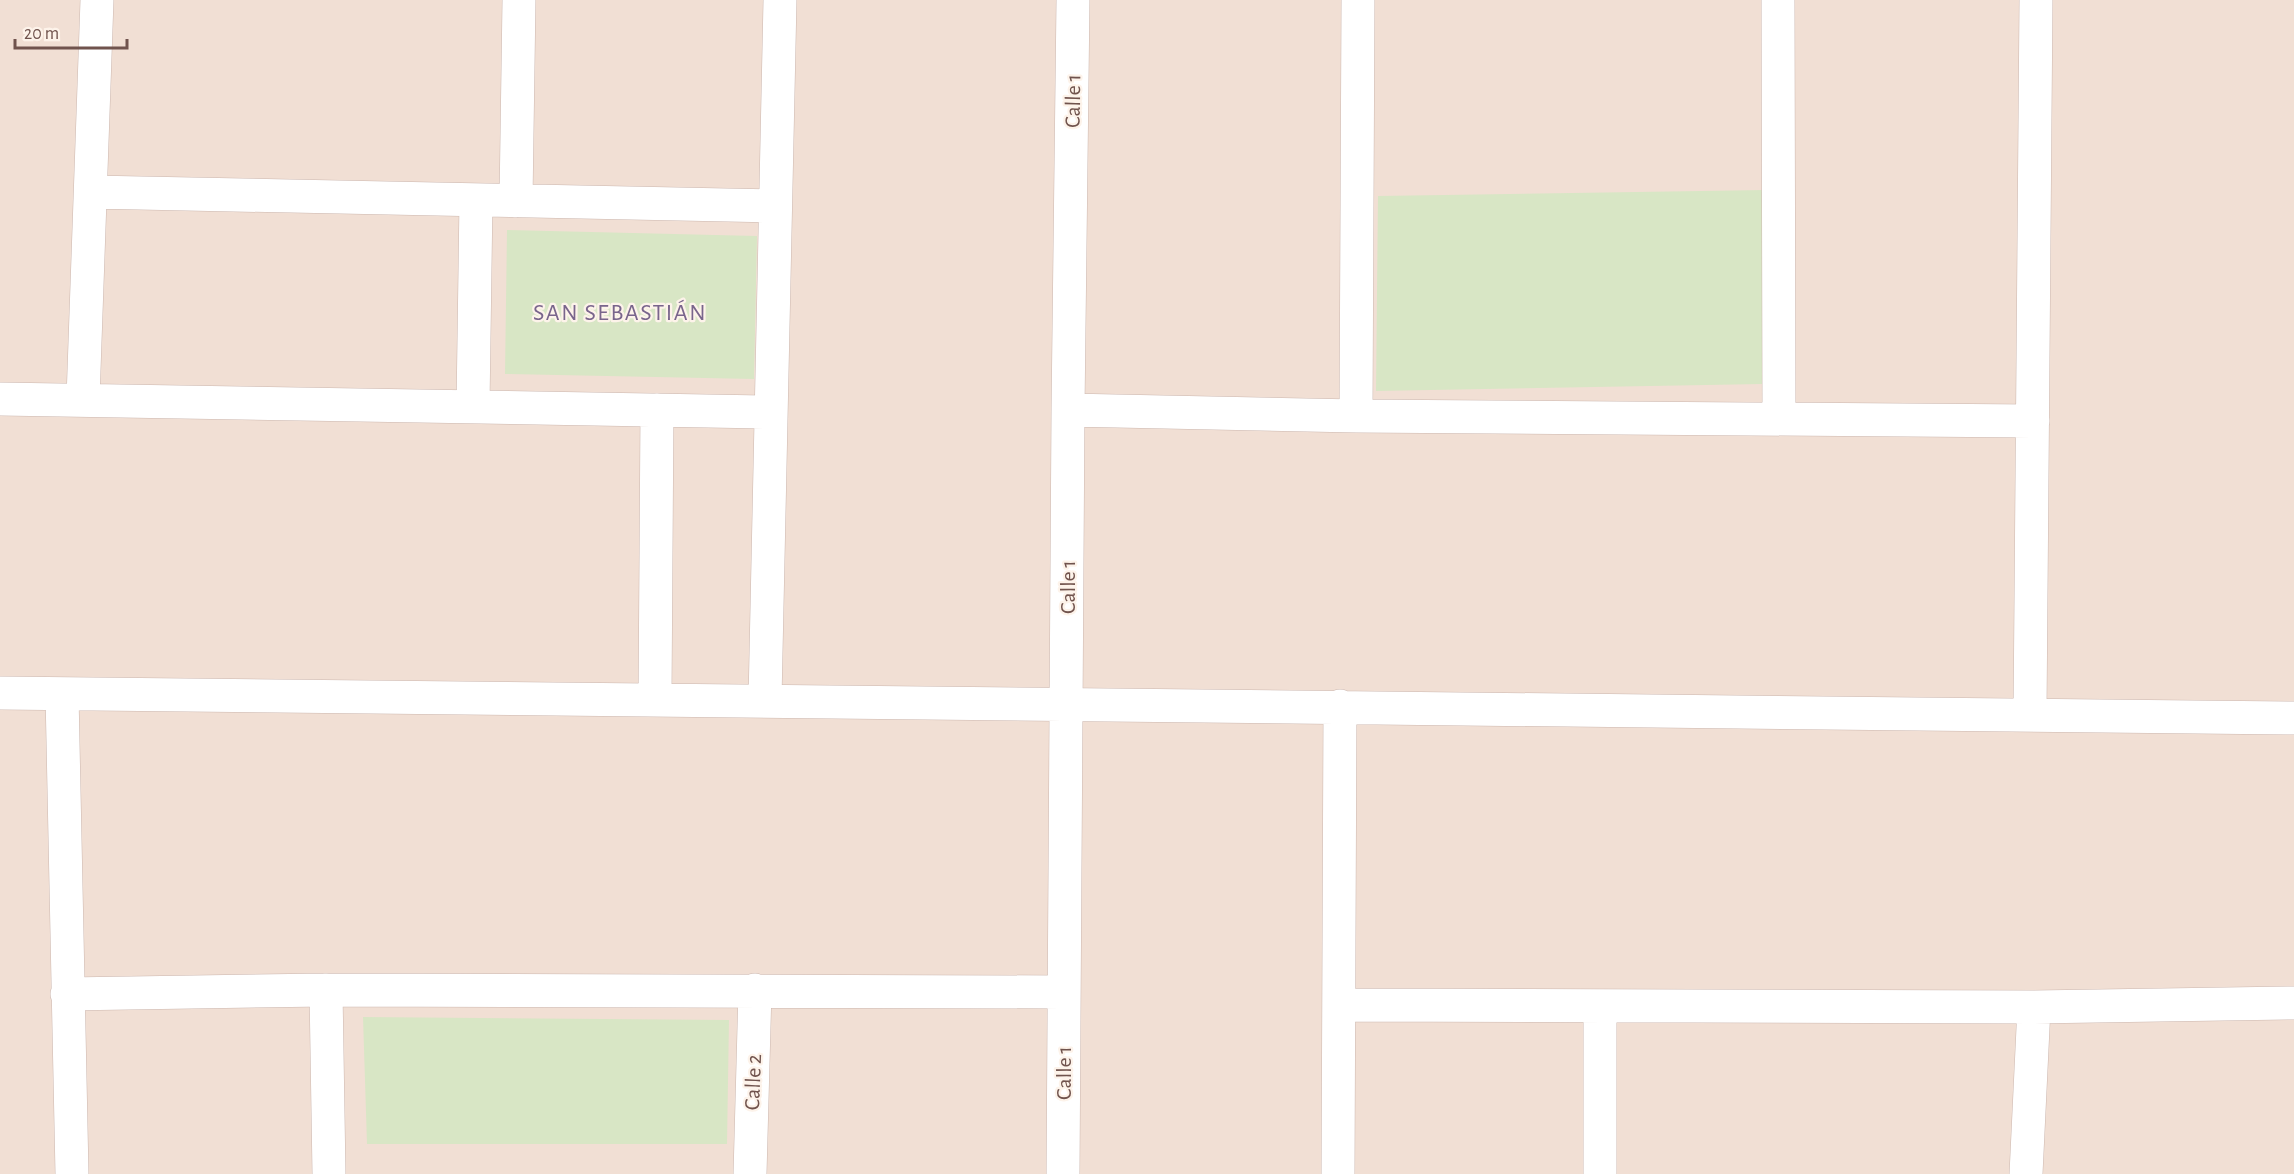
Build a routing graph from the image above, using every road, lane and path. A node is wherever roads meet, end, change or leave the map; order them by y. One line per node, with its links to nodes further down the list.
1 (97, 0): 8 (street)
2 (519, 0): 10 (street)
3 (780, 0): 11 (street)
4 (1073, 0): 16 (street, Calle 1)
5 (1358, 0): 18 (street)
6 (1778, 0): 19 (street)
7 (2036, 0): 20 (street)
8 (91, 192): 9 (street); 13 (street)
9 (476, 200): 10 (street); 14 (street)
10 (516, 201): 11 (street)
11 (775, 206): 17 (street)
12 (0, 399): 13 (street)
13 (83, 399): 14 (street)
14 (473, 406): 15 (street)
15 (657, 410): 17 (street); 23 (street)
16 (1068, 410): 18 (street); 25 (street, Calle 1)
17 (771, 412): 24 (street)
18 (1356, 416): 19 (street)
19 (1779, 417): 20 (street)
20 (2033, 421): 27 (street)
21 (0, 693): 22 (street)
22 (62, 694): 23 (street); 32 (street)
23 (655, 699): 24 (street)
24 (765, 700): 25 (street)
25 (1066, 706): 26 (street); 31 (street, Calle 1)
26 (1340, 706): 27 (street); 34 (street)
27 (2030, 715): 28 (street)
28 (2294, 718)
29 (326, 990): 30 (street); 32 (street); 38 (street)
30 (755, 990): 31 (street); 39 (street, Calle 2)
31 (1063, 992): 40 (street, Calle 1)
32 (67, 994): 37 (street)
33 (2294, 1003): 36 (street)
34 (1339, 1005): 35 (street); 41 (street)
35 (1600, 1006): 36 (street); 42 (street)
36 (2034, 1007): 43 (street)
37 (72, 1174)
38 (329, 1174)
39 (750, 1174)
40 (1063, 1174)
41 (1338, 1174)
42 (1600, 1174)
43 (2026, 1174)

